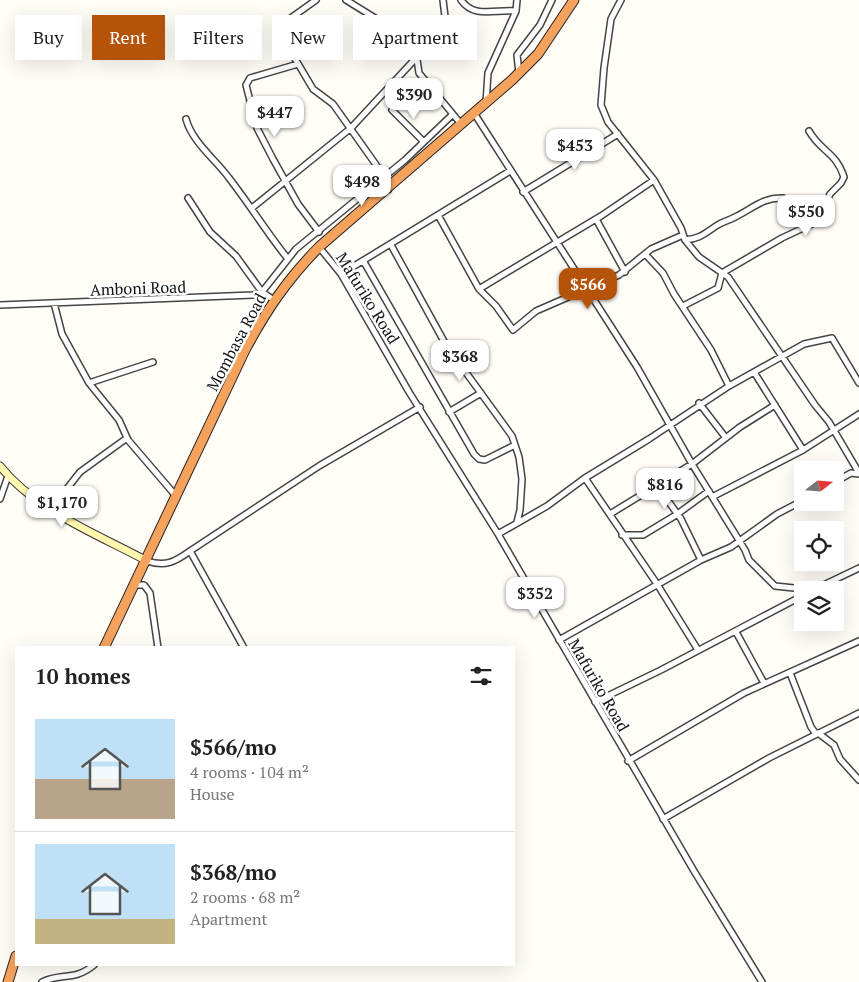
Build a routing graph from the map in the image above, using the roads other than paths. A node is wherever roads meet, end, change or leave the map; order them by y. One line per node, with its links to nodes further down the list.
1 (316, 0): 14 (street)
2 (346, 0): 10 (street)
3 (443, 0): 11 (street)
4 (461, 0): 9 (street)
5 (517, 0): 9 (street)
6 (552, 0): 15 (street)
7 (574, 0): 15 (highway, Mombasa Road)
8 (621, 0): 24 (street)
9 (516, 11): 16 (street)
10 (370, 15)
11 (445, 15)
12 (413, 60): 22 (street)
13 (418, 60): 19 (street)
14 (298, 64): 22 (street); 29 (street)
15 (519, 73): 16 (highway, Mombasa Road)
16 (486, 103): 18 (highway, Mombasa Road)
17 (392, 110): 25 (street)
18 (474, 113): 21 (highway, Mombasa Road); 26 (street)
19 (452, 115): 21 (street); 25 (street)
20 (186, 120): 34 (street)
21 (461, 124): 30 (highway, Mombasa Road)
22 (351, 128): 27 (street); 29 (street)
23 (809, 131): 46 (street)
24 (618, 134): 28 (street); 31 (street)
25 (423, 141): 27 (street)
26 (510, 171): 31 (street); 35 (street)
27 (384, 176): 30 (street); 37 (street)
28 (654, 180): 36 (street); 38 (street)
29 (285, 182): 34 (street); 37 (street)
30 (388, 190): 41 (highway, Mombasa Road)
31 (523, 192): 39 (street)
32 (188, 198): 50 (street)
33 (783, 198): 38 (street)
34 (252, 208): 43 (street)
35 (438, 215): 40 (street); 48 (street)
36 (596, 219): 39 (street); 45 (street)
37 (319, 232): 43 (street)
38 (684, 238): 42 (street); 46 (street)
39 (556, 243): 48 (street); 49 (street)
40 (391, 245): 44 (street); 61 (street)
41 (320, 247): 47 (street, Mafuriko Road); 51 (highway, Mombasa Road)
42 (645, 254): 45 (street); 54 (street)
43 (288, 259): 50 (street)
44 (364, 262): 47 (street); 65 (street)
45 (625, 272): 49 (street)
46 (722, 273): 54 (street); 55 (street)
47 (342, 274): 64 (street, Mafuriko Road)
48 (479, 289): 49 (street)
49 (586, 289): 67 (street)
50 (262, 292): 51 (street); 52 (street, Amboni Road)
51 (274, 300): 81 (highway, Mombasa Road)
52 (54, 303): 53 (street, Amboni Road); 58 (street)
53 (0, 306)
54 (684, 306): 60 (street)
55 (782, 356): 57 (street); 59 (street); 68 (street)
56 (153, 362): 58 (street)
57 (754, 372): 60 (street); 63 (street)
58 (89, 383): 69 (street)
59 (859, 383)
60 (728, 386): 62 (street)
61 (481, 393): 65 (street); 71 (street)
62 (699, 403): 67 (street); 70 (street)
63 (775, 405): 70 (street); 72 (street)
64 (420, 407): 89 (street, Mafuriko Road); 92 (street)
65 (449, 412): 71 (street)
66 (859, 414): 68 (street)
67 (670, 424): 73 (street); 77 (street)
68 (834, 431): 72 (street); 75 (street)
69 (127, 438): 81 (street); 85 (street)
70 (726, 438): 73 (street)
71 (515, 445): 88 (street)
72 (803, 450): 82 (street)
73 (692, 464): 79 (street); 80 (street)
74 (0, 466): 76 (main road)
75 (859, 473): 78 (street)
76 (8, 476): 83 (street); 85 (main road)
77 (585, 478): 86 (street); 88 (street)
78 (844, 478)
79 (656, 484): 86 (street); 87 (street)
80 (709, 491): 82 (street); 87 (street)
81 (177, 496): 94 (highway, Mombasa Road)
82 (714, 496): 91 (street)
83 (0, 499)
84 (794, 505): 91 (street)
85 (52, 509): 94 (main road)
86 (610, 514): 90 (street)
87 (676, 515): 90 (street); 93 (street)
88 (516, 523): 89 (street)
89 (498, 534): 102 (street, Mafuriko Road)
90 (622, 535): 97 (street)
91 (739, 539): 93 (street); 99 (street)
92 (190, 551): 94 (street); 106 (street)
93 (701, 560): 97 (street)
94 (147, 561): 98 (highway, Mombasa Road)
95 (859, 568): 96 (street)
96 (832, 581)
97 (657, 584): 102 (street); 107 (street)
98 (135, 585): 104 (highway, Mombasa Road); 105 (street)
99 (794, 588)
100 (794, 600): 101 (street)
101 (736, 632): 107 (street); 109 (street)
102 (558, 640): 110 (street, Mafuriko Road)
103 (859, 642): 108 (street)
104 (105, 646)
105 (158, 646)
106 (243, 646)
107 (698, 650): 110 (street)
108 (790, 673): 109 (street); 112 (street)
109 (764, 684): 113 (street)
110 (595, 702): 113 (street, Mafuriko Road)
111 (859, 713): 112 (street)
112 (817, 734): 114 (street); 115 (street)
113 (628, 760): 115 (street, Mafuriko Road)
114 (859, 780)
115 (663, 819): 120 (street, Mafuriko Road)
116 (15, 959): 118 (highway)
117 (93, 966): 119 (street)
118 (8, 982)
119 (42, 982)
120 (762, 982)

